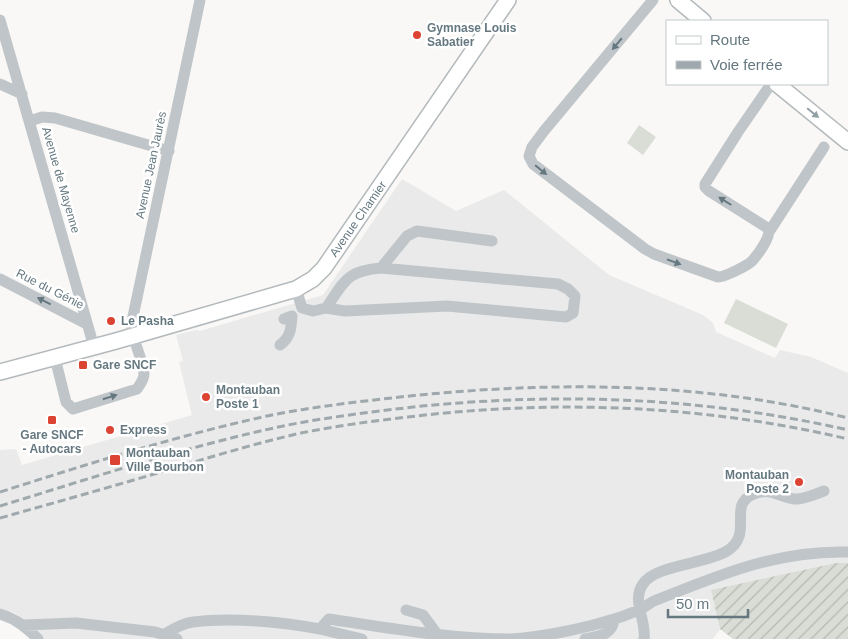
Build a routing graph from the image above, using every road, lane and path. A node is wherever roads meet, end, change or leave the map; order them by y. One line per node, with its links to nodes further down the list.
1 (200, 0): 14 (street, Avenue Jean Jaurès)
2 (508, 0): 19 (main road, Avenue Chamier)
3 (653, 0): 15 (street, one-way to 15)
4 (678, 0): 6 (main road)
5 (0, 20): 10 (street, Avenue de Mayenne)
6 (702, 20)
7 (0, 84): 10 (street)
8 (770, 85): 15 (street, one-way to 8)
9 (778, 85): 12 (main road, one-way to 12)
10 (22, 94): 11 (street, Avenue de Mayenne)
11 (30, 121): 14 (street); 22 (street, Avenue de Mayenne)
12 (848, 142)
13 (824, 147): 15 (street)
14 (169, 151): 23 (street, Avenue Jean Jaurès)
15 (770, 232)
16 (492, 241): 17 (street)
17 (381, 268): 21 (street); 21 (street)
18 (0, 279): 22 (street, Rue du Génie, one-way to 18)
19 (296, 289): 20 (street); 23 (main road, Avenue Chamier)
20 (302, 308): 21 (street); 24 (street)
21 (326, 308)
22 (87, 324): 25 (street, Avenue de Mayenne)
23 (132, 336): 25 (main road, Avenue Chamier); 26 (street, one-way to 23)
24 (280, 345)
25 (94, 347): 26 (main road, Avenue Chamier)
26 (55, 358): 27 (main road, Avenue Chamier)
27 (0, 372)
28 (824, 491): 31 (street)
29 (848, 552): 31 (street)
30 (406, 610): 37 (street)
31 (640, 610): 33 (street); 42 (street)
32 (0, 614): 34 (street)
33 (614, 619): 37 (street); 41 (street)
34 (24, 625): 36 (street); 38 (street)
35 (320, 629): 36 (street); 37 (street); 40 (street)
36 (165, 634): 39 (street)
37 (437, 634)
38 (38, 639)
39 (177, 639)
40 (362, 639)
41 (585, 639)
42 (644, 639)

